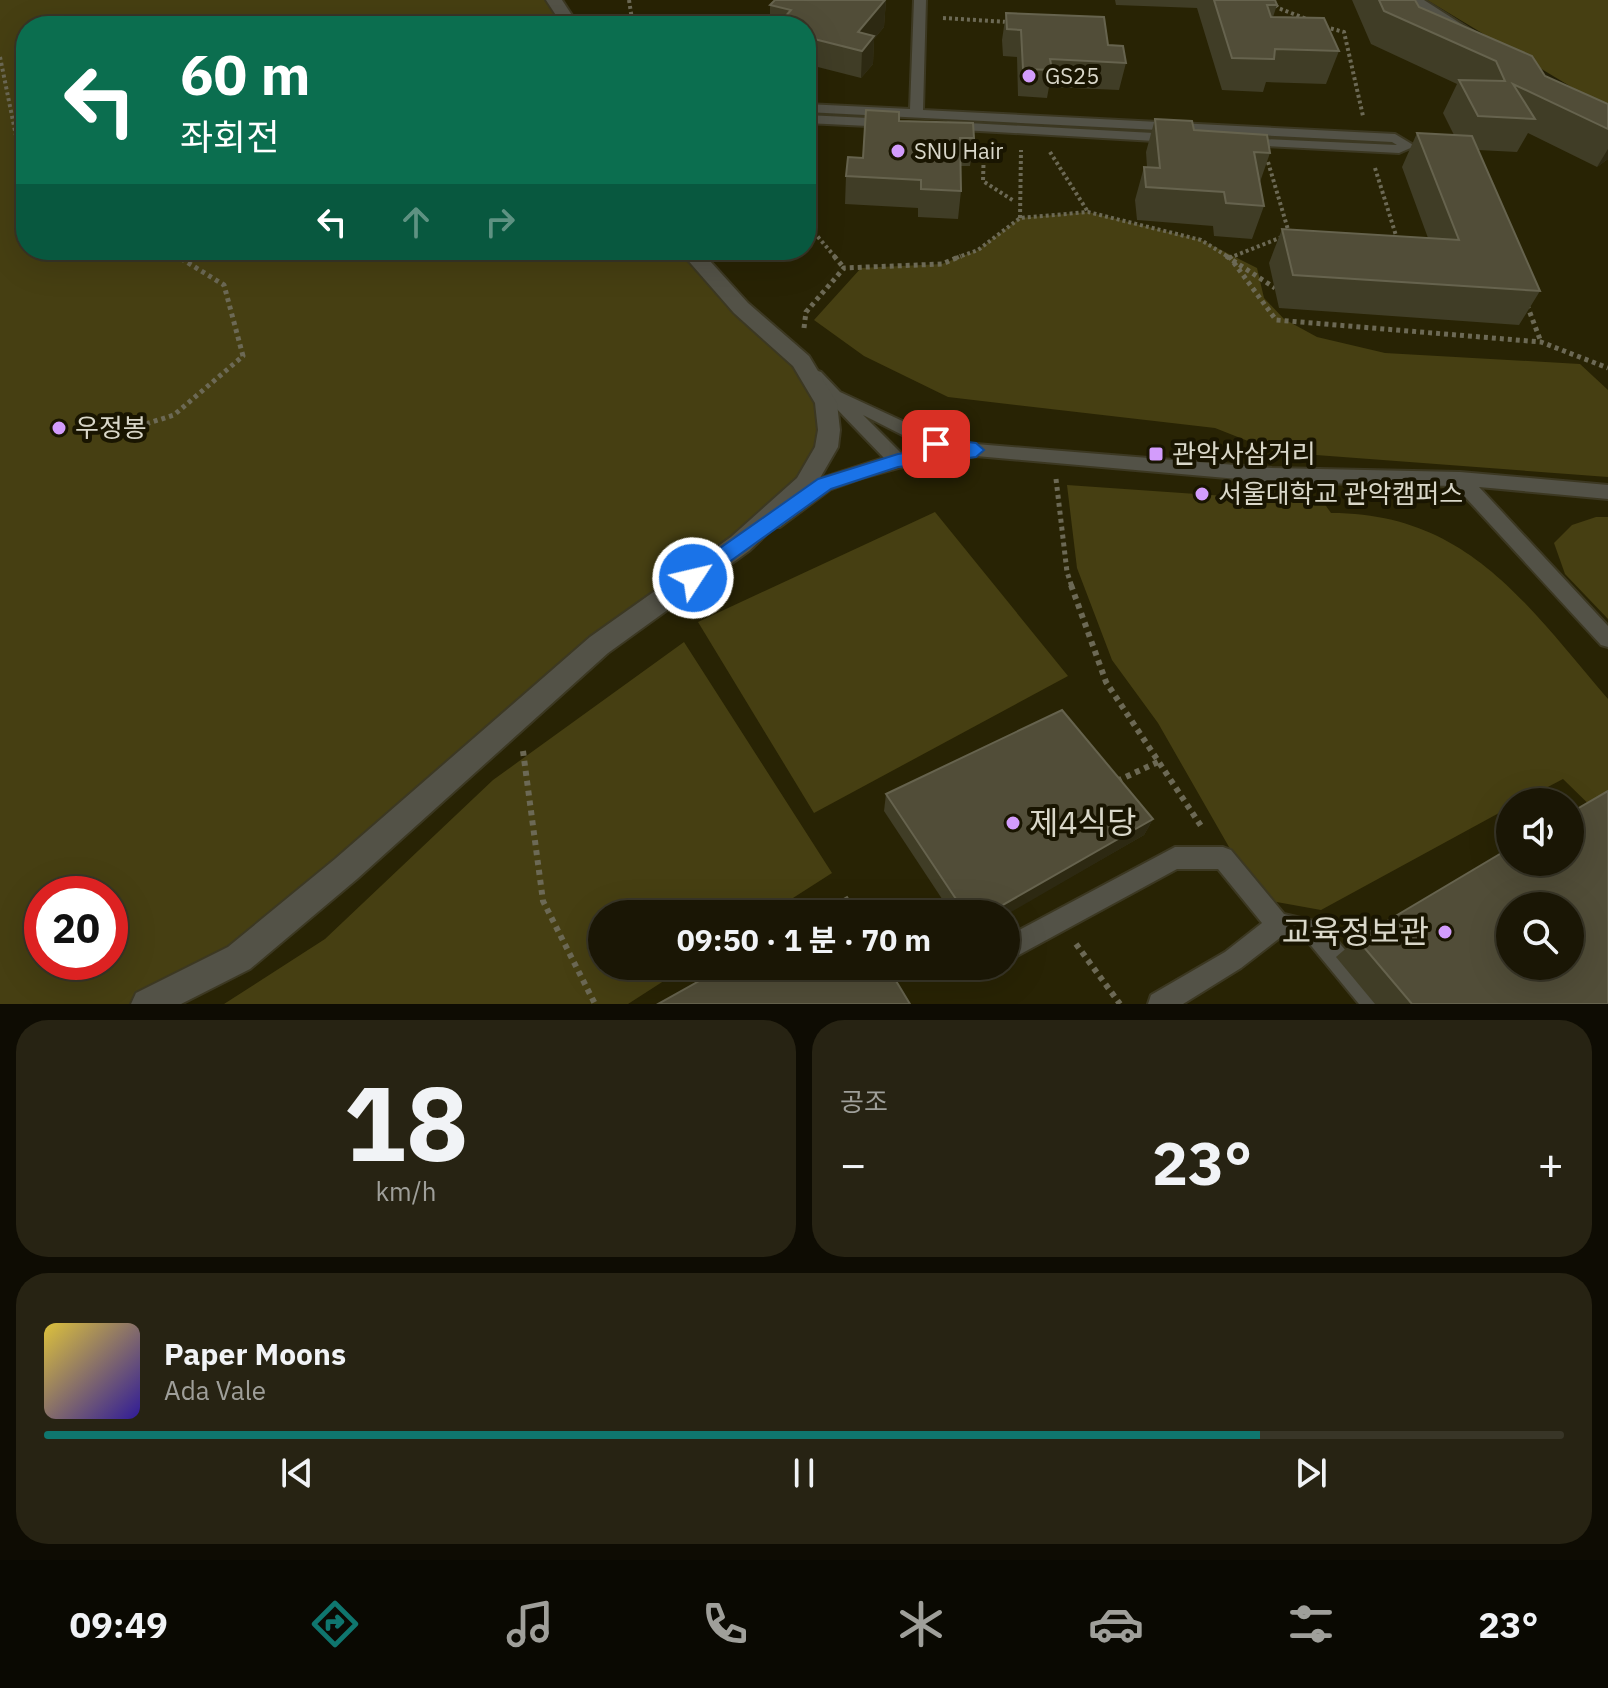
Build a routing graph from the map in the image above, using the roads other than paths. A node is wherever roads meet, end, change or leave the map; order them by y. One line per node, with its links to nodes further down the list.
1 (920, 0): 5 (lane)
2 (1413, 0): 3 (street)
3 (1478, 39)
4 (816, 109): 5 (lane)
5 (916, 114): 7 (lane)
6 (816, 119): 7 (lane)
7 (1152, 131): 7 (lane)
8 (698, 260): 9 (lane)
9 (806, 366): 10 (lane); 11 (lane); 14 (street)
10 (976, 450): 11 (lane); 12 (lane)
11 (898, 461): 14 (lane)
12 (1460, 479): 13 (lane); 15 (lane)
13 (1608, 492)
14 (740, 544): 18 (lane)
15 (1608, 639)
16 (1278, 925): 17 (lane); 19 (lane); 20 (lane)
17 (1020, 942)
18 (147, 1004)
19 (1160, 1004)
20 (1375, 1004)

